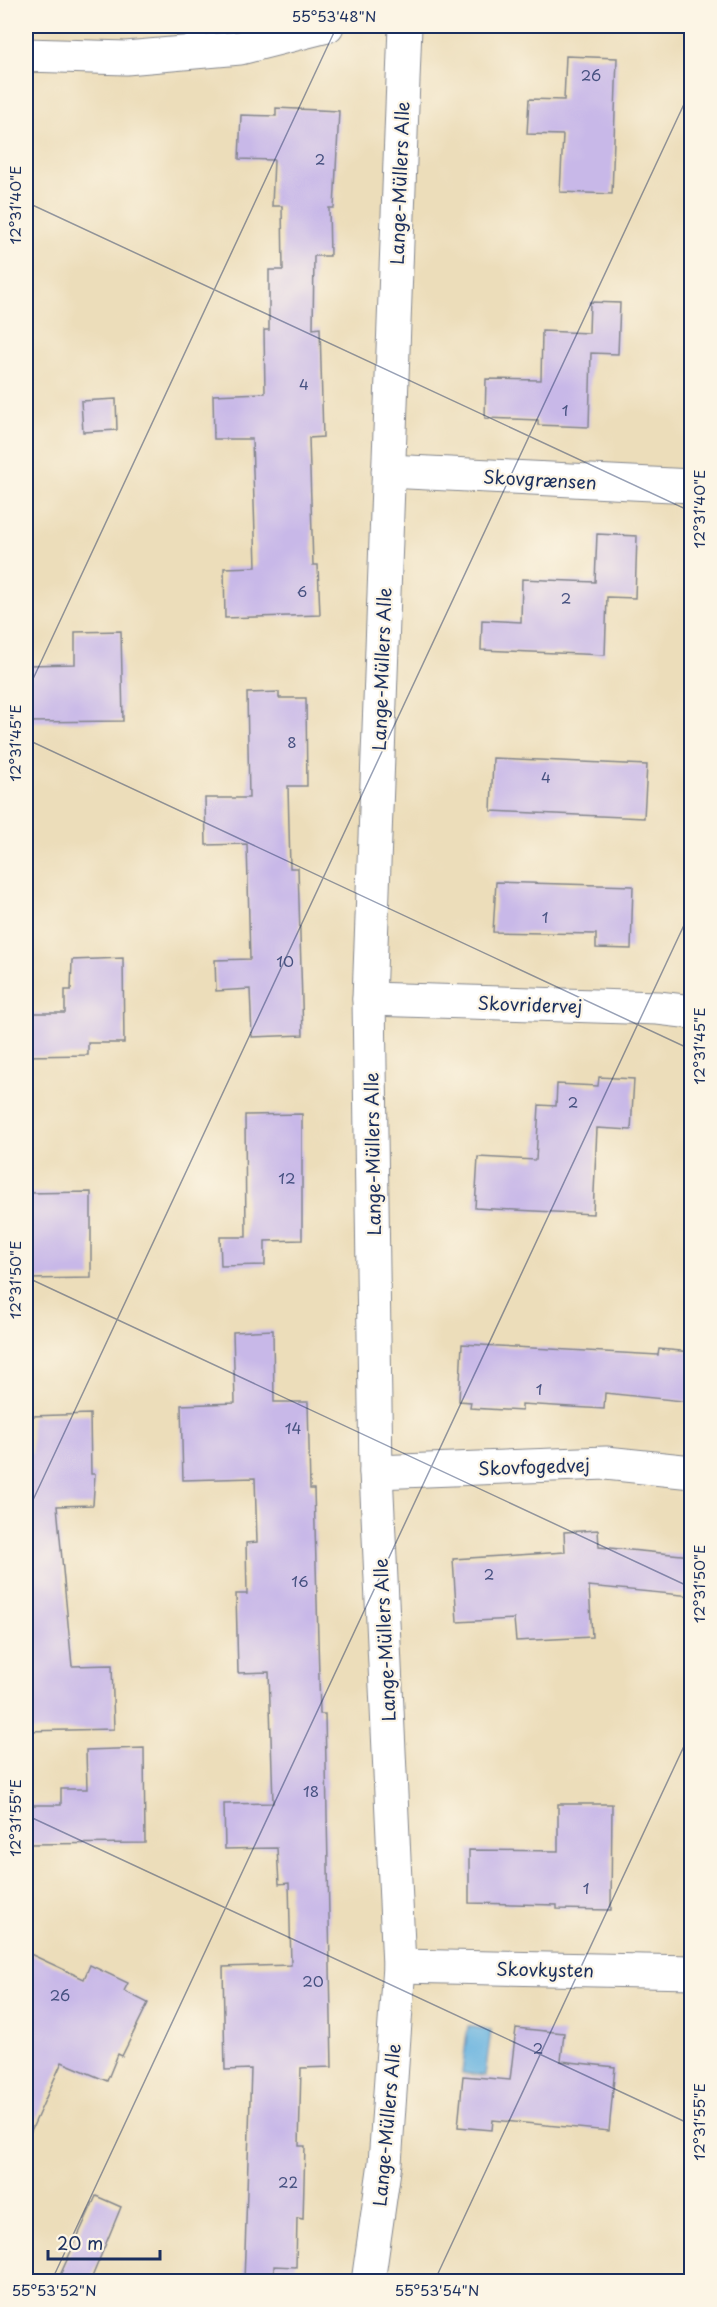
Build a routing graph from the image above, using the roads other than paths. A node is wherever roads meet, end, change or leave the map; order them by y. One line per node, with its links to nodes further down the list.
1 (327, 26): 3 (street)
2 (405, 26): 4 (street, Lange-Müllers Alle)
3 (26, 55)
4 (388, 471): 5 (street, Skovgrænsen); 6 (street, Lange-Müllers Alle)
5 (692, 486)
6 (369, 999): 7 (street, Skovridervej); 8 (street, Lange-Müllers Alle)
7 (692, 1012)
8 (376, 1472): 9 (street, Skovfogedvej); 10 (street, Lange-Müllers Alle)
9 (692, 1472)
10 (399, 1966): 11 (street, Skovkysten); 12 (street, Lange-Müllers Alle)
11 (692, 1972)
12 (368, 2282)

